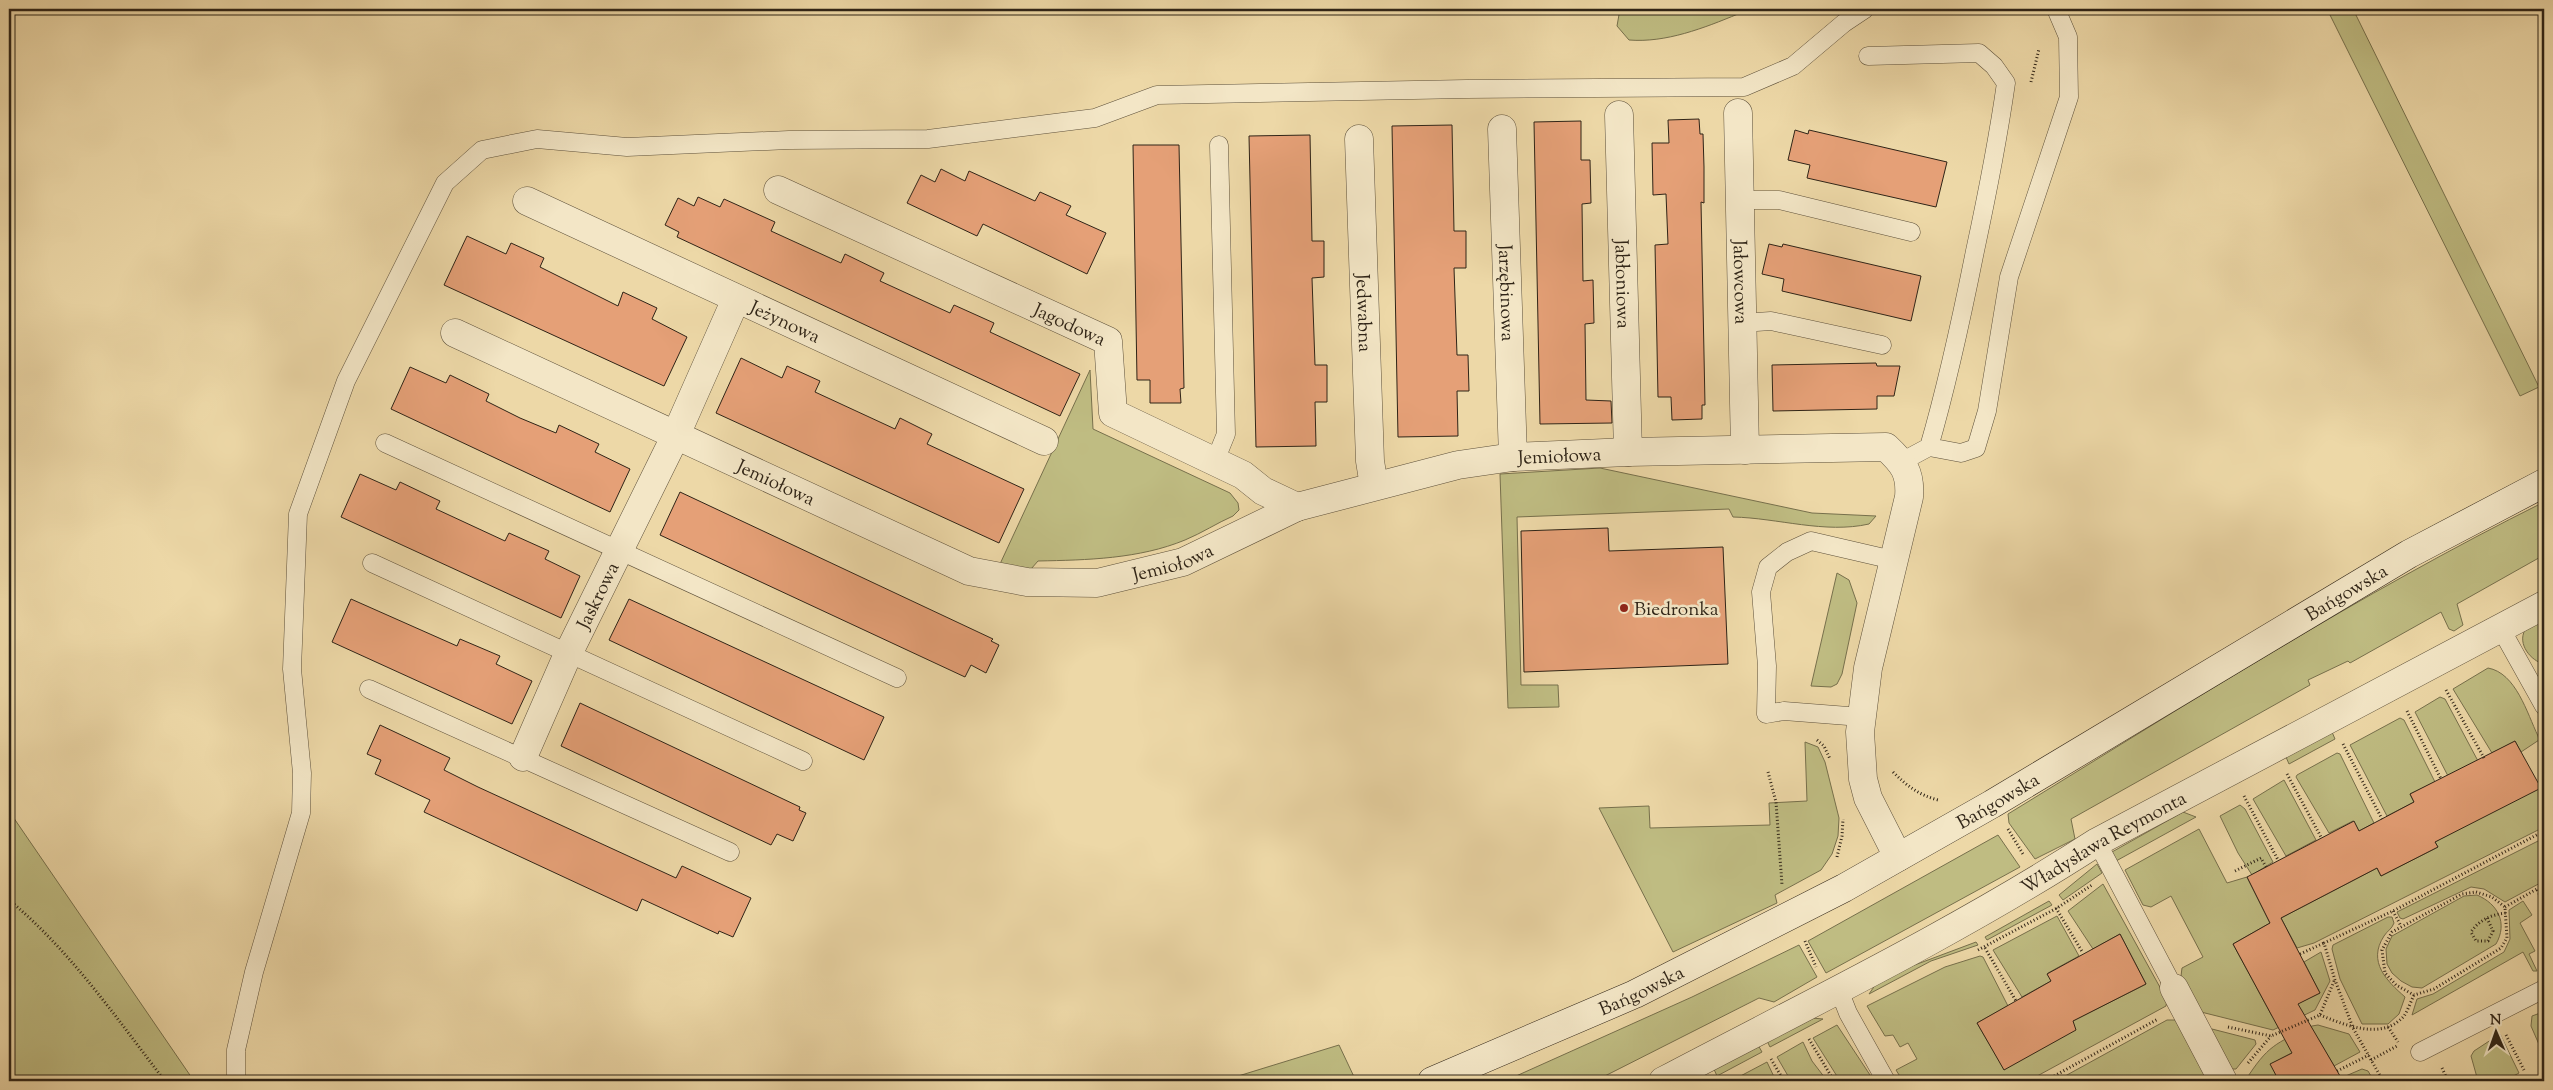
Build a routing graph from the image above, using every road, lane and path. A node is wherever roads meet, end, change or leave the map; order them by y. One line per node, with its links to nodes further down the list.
1 (1864, 9): 100 (lane)
2 (2056, 9): 20 (lane)
3 (1868, 56): 20 (lane)
4 (1738, 113): 10 (street, Jałowcowa)
5 (1619, 115): 22 (street, Jabłoniowa)
6 (1502, 129): 23 (street, Jarzębinowa)
7 (1359, 139): 27 (street, Jedwabna)
8 (1219, 145): 24 (lane)
9 (778, 190): 24 (street, Jagodowa)
10 (1740, 200): 12 (lane); 14 (street, Jałowcowa)
11 (527, 201): 13 (street, Jeżynowa)
12 (1911, 232)
13 (736, 299): 17 (street, Jaskrowa); 18 (street, Jeżynowa)
14 (1741, 323): 16 (lane); 21 (street, Jałowcowa)
15 (455, 333): 17 (street, Jemiołowa)
16 (1882, 345)
17 (675, 437): 28 (street, Jemiołowa); 29 (street, Jaskrowa)
18 (1044, 441)
19 (385, 443): 29 (lane)
20 (1928, 447): 25 (lane)
21 (1744, 450): 22 (street, Jemiołowa); 25 (street, Jemiołowa)
22 (1628, 452): 23 (street, Jemiołowa)
23 (1513, 458): 27 (street, Jemiołowa)
24 (1215, 461): 28 (street, Jagodowa)
25 (1906, 472): 30 (street)
26 (2544, 483): 59 (street, Bańgowska)
27 (1374, 486): 28 (street, Jemiołowa)
28 (1297, 507)
29 (619, 550): 34 (street, Jaskrowa); 35 (lane)
30 (1893, 560): 40 (street); 40 (lane)
31 (372, 563): 34 (lane)
32 (2544, 605): 33 (street, Władysława Reymonta)
33 (2501, 629): 38 (lane); 57 (street, Władysława Reymonta)
34 (568, 654): 43 (street, Jaskrowa); 45 (lane)
35 (897, 678)
36 (369, 689): 43 (lane)
37 (2445, 689): 44 (path)
38 (2544, 706)
39 (2407, 709): 50 (path)
40 (1861, 717): 59 (street)
41 (1811, 736): 47 (path)
42 (2342, 744): 54 (path)
43 (523, 757): 58 (lane)
44 (2484, 758)
45 (803, 761)
46 (1889, 765): 52 (path)
47 (1832, 766)
48 (1768, 772): 65 (path)
49 (2287, 774): 56 (path)
50 (2441, 779)
51 (2244, 796): 60 (path)
52 (1942, 801)
53 (1842, 810): 61 (path)
54 (2382, 819)
55 (2544, 831): 71 (path)
56 (2321, 837)
57 (2097, 842): 81 (lane); 83 (street, Władysława Reymonta)
58 (730, 852)
59 (1898, 857): 101 (street, Bańgowska)
60 (2278, 860)
61 (1834, 862)
62 (2266, 867): 63 (path)
63 (2235, 872)
64 (2544, 885): 66 (path)
65 (1782, 888)
66 (2537, 890): 68 (path); 69 (path)
67 (9, 900): 99 (path)
68 (2544, 902)
69 (2505, 907): 72 (path); 74 (path)
70 (2057, 908): 78 (path)
71 (2393, 911): 74 (path); 76 (path)
72 (2507, 913): 73 (path); 84 (path)
73 (2487, 918): 73 (path)
74 (2401, 926): 84 (path)
75 (1804, 938): 80 (path)
76 (2324, 943): 79 (path); 88 (path)
77 (1985, 948): 85 (path)
78 (2084, 953)
79 (2300, 954)
80 (1817, 969)
81 (2174, 988): 105 (street)
82 (2544, 989): 92 (lane)
83 (1839, 990): 102 (street, Władysława Reymonta); 104 (lane)
84 (2414, 994): 87 (path)
85 (2016, 1001)
86 (2320, 1016): 88 (path)
87 (2388, 1027): 88 (path); 94 (path)
88 (2353, 1028): 93 (path)
89 (2502, 1029): 97 (path)
90 (1807, 1036): 103 (path)
91 (2270, 1036): 96 (path)
92 (2420, 1052)
93 (2368, 1055): 94 (path); 98 (path)
94 (2371, 1060): 106 (path)
95 (2440, 1063): 107 (path)
96 (2246, 1066)
97 (2524, 1070)
98 (2337, 1072)
99 (165, 1081)
100 (236, 1081)
101 (1432, 1081)
102 (1663, 1081)
103 (1834, 1081)
104 (1886, 1081)
105 (2223, 1081)
106 (2382, 1081)
107 (2448, 1081)

